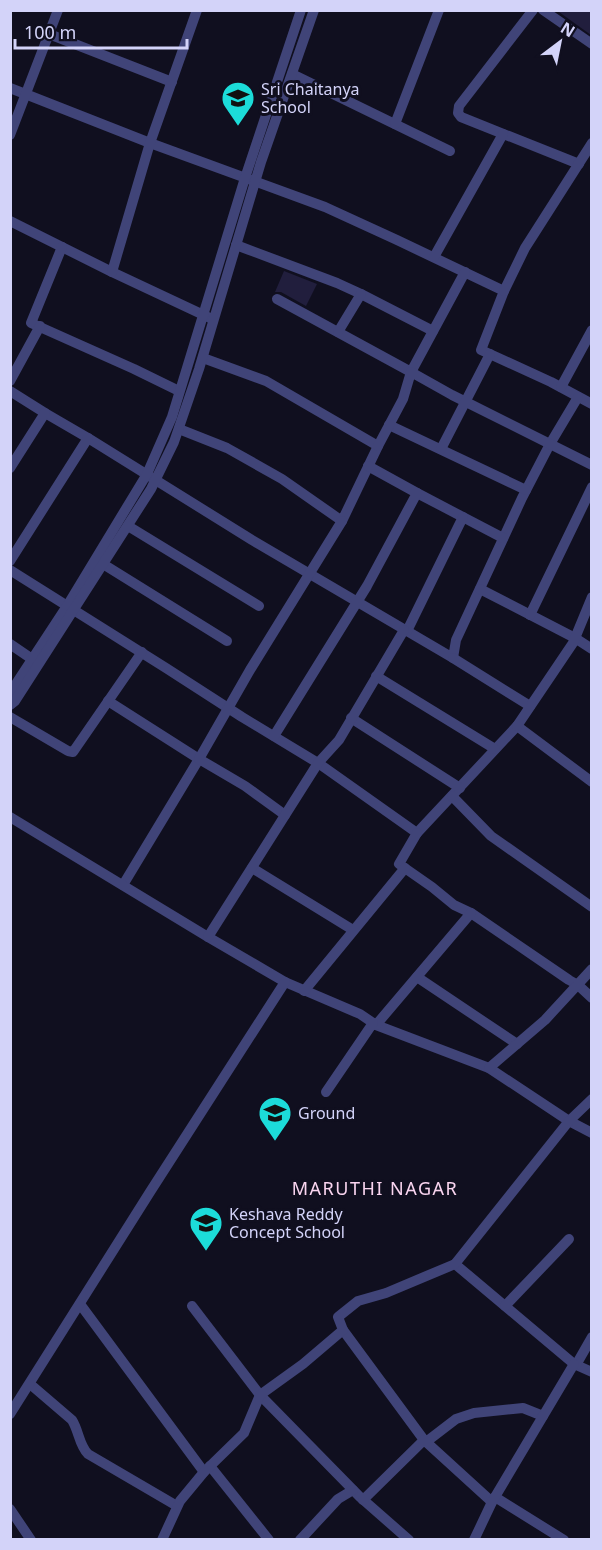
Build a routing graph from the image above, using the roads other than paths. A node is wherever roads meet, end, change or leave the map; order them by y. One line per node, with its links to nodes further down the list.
1 (58, 10): 8 (street)
2 (302, 10): 21 (street)
3 (314, 10): 10 (street)
4 (440, 10): 14 (street)
5 (533, 10): 15 (street)
6 (543, 10): 9 (street)
7 (194, 11): 11 (street)
8 (49, 34): 11 (street); 13 (street)
9 (591, 44)
10 (292, 74): 14 (street); 21 (street)
11 (172, 82): 17 (street)
12 (10, 88): 13 (street)
13 (26, 93): 16 (street); 17 (street)
14 (395, 124): 19 (street)
15 (503, 134): 20 (street); 25 (street)
16 (10, 135)
17 (150, 143): 21 (street); 26 (street)
18 (591, 143): 20 (street)
19 (450, 151)
20 (579, 164): 28 (street)
21 (250, 179): 23 (street); 25 (street); 31 (street)
22 (10, 221): 24 (street)
23 (236, 245): 29 (street); 31 (street)
24 (62, 247): 26 (street); 32 (street)
25 (434, 257): 27 (street)
26 (112, 272): 31 (street)
27 (465, 272): 28 (street); 34 (street)
28 (504, 291): 36 (street)
29 (361, 294): 34 (street); 35 (street)
30 (278, 299): 35 (street)
31 (209, 317): 37 (street); 42 (street)
32 (40, 326): 39 (street); 42 (street)
33 (591, 330): 40 (street)
34 (433, 331): 38 (street)
35 (338, 332): 38 (street)
36 (490, 354): 40 (street); 44 (street)
37 (203, 358): 48 (street); 51 (street)
38 (411, 372): 44 (street); 47 (street)
39 (10, 381)
40 (561, 387): 43 (street)
41 (10, 391): 46 (street)
42 (180, 391): 56 (street)
43 (578, 397): 45 (street); 50 (street)
44 (466, 402): 50 (street); 52 (street)
45 (591, 404)
46 (45, 413): 49 (street); 55 (street)
47 (389, 425): 51 (street); 52 (street)
48 (178, 429): 56 (street); 61 (street)
49 (88, 438): 56 (street); 64 (street)
50 (550, 444): 53 (street); 58 (street)
51 (378, 446): 54 (street)
52 (441, 449): 58 (street)
53 (591, 465)
54 (368, 466): 59 (street); 61 (street)
55 (10, 468)
56 (151, 477): 62 (street); 67 (street); 72 (street)
57 (591, 487): 73 (street)
58 (526, 490): 63 (street)
59 (417, 493): 60 (street); 70 (street)
60 (463, 517): 63 (street); 74 (street)
61 (342, 521): 67 (street)
62 (128, 526): 65 (street); 71 (street)
63 (503, 538): 68 (street)
64 (10, 561)
65 (103, 564): 72 (street); 76 (street)
66 (10, 570): 72 (street)
67 (310, 574): 70 (street); 87 (street)
68 (480, 589): 73 (street); 80 (street)
69 (591, 597): 75 (street)
70 (357, 602): 74 (street); 91 (street)
71 (259, 606)
72 (71, 608): 79 (street); 81 (street); 85 (street)
73 (530, 615): 75 (street)
74 (406, 631): 80 (street); 82 (street)
75 (575, 638): 78 (street); 86 (street)
76 (227, 641)
77 (10, 644): 81 (street)
78 (591, 649)
79 (142, 652): 84 (street); 87 (street)
80 (453, 658): 86 (street)
81 (32, 659): 83 (street)
82 (376, 676): 89 (street); 92 (street)
83 (10, 693)
84 (108, 701): 88 (street); 93 (street)
85 (10, 705)
86 (531, 706): 90 (street)
87 (228, 708): 91 (street); 93 (street)
88 (10, 717)
89 (351, 718): 94 (street); 96 (street)
90 (517, 726): 92 (street); 95 (street)
91 (274, 736): 94 (street)
92 (495, 749): 96 (street)
93 (199, 759): 98 (street); 103 (street)
94 (318, 763): 98 (street); 100 (street)
95 (591, 782)
96 (460, 788): 97 (street)
97 (452, 796): 100 (street); 104 (street)
98 (285, 815): 101 (street)
99 (10, 817): 103 (street)
100 (417, 833): 102 (street)
101 (252, 868): 106 (street); 107 (street)
102 (405, 868): 105 (street); 106 (street)
103 (123, 885): 107 (street)
104 (591, 907)
105 (471, 913): 109 (street); 111 (street)
106 (353, 930): 112 (street)
107 (208, 937): 110 (street)
108 (591, 969): 111 (street)
109 (417, 977): 114 (street); 115 (street)
110 (285, 982): 112 (street); 123 (street)
111 (578, 985): 113 (street); 115 (street)
112 (304, 991): 114 (street)
113 (591, 998)
114 (374, 1024): 116 (street); 117 (street)
115 (517, 1044): 116 (street)
116 (489, 1068): 119 (street)
117 (326, 1092)
118 (591, 1098): 119 (street)
119 (569, 1121): 120 (street); 122 (street)
120 (591, 1133)
121 (569, 1239): 125 (street)
122 (455, 1264): 125 (street); 126 (street)
123 (80, 1304): 130 (street); 135 (street)
124 (192, 1306): 131 (street)
125 (505, 1306): 128 (street)
126 (343, 1330): 131 (street); 134 (street)
127 (591, 1337): 128 (street)
128 (575, 1364): 129 (street); 133 (street)
129 (591, 1372)
130 (30, 1384): 132 (street); 139 (street)
131 (260, 1395): 135 (street); 136 (street)
132 (10, 1414)
133 (543, 1416): 134 (street); 137 (street)
134 (425, 1441): 137 (street); 138 (street)
135 (207, 1469): 139 (street); 143 (street)
136 (353, 1490): 138 (street); 144 (street)
137 (493, 1499): 146 (street); 147 (street)
138 (363, 1500): 145 (street)
139 (177, 1506): 142 (street)
140 (10, 1509): 141 (street)
141 (31, 1539)
142 (162, 1539)
143 (269, 1539)
144 (300, 1539)
145 (409, 1539)
146 (474, 1539)
147 (564, 1539)

